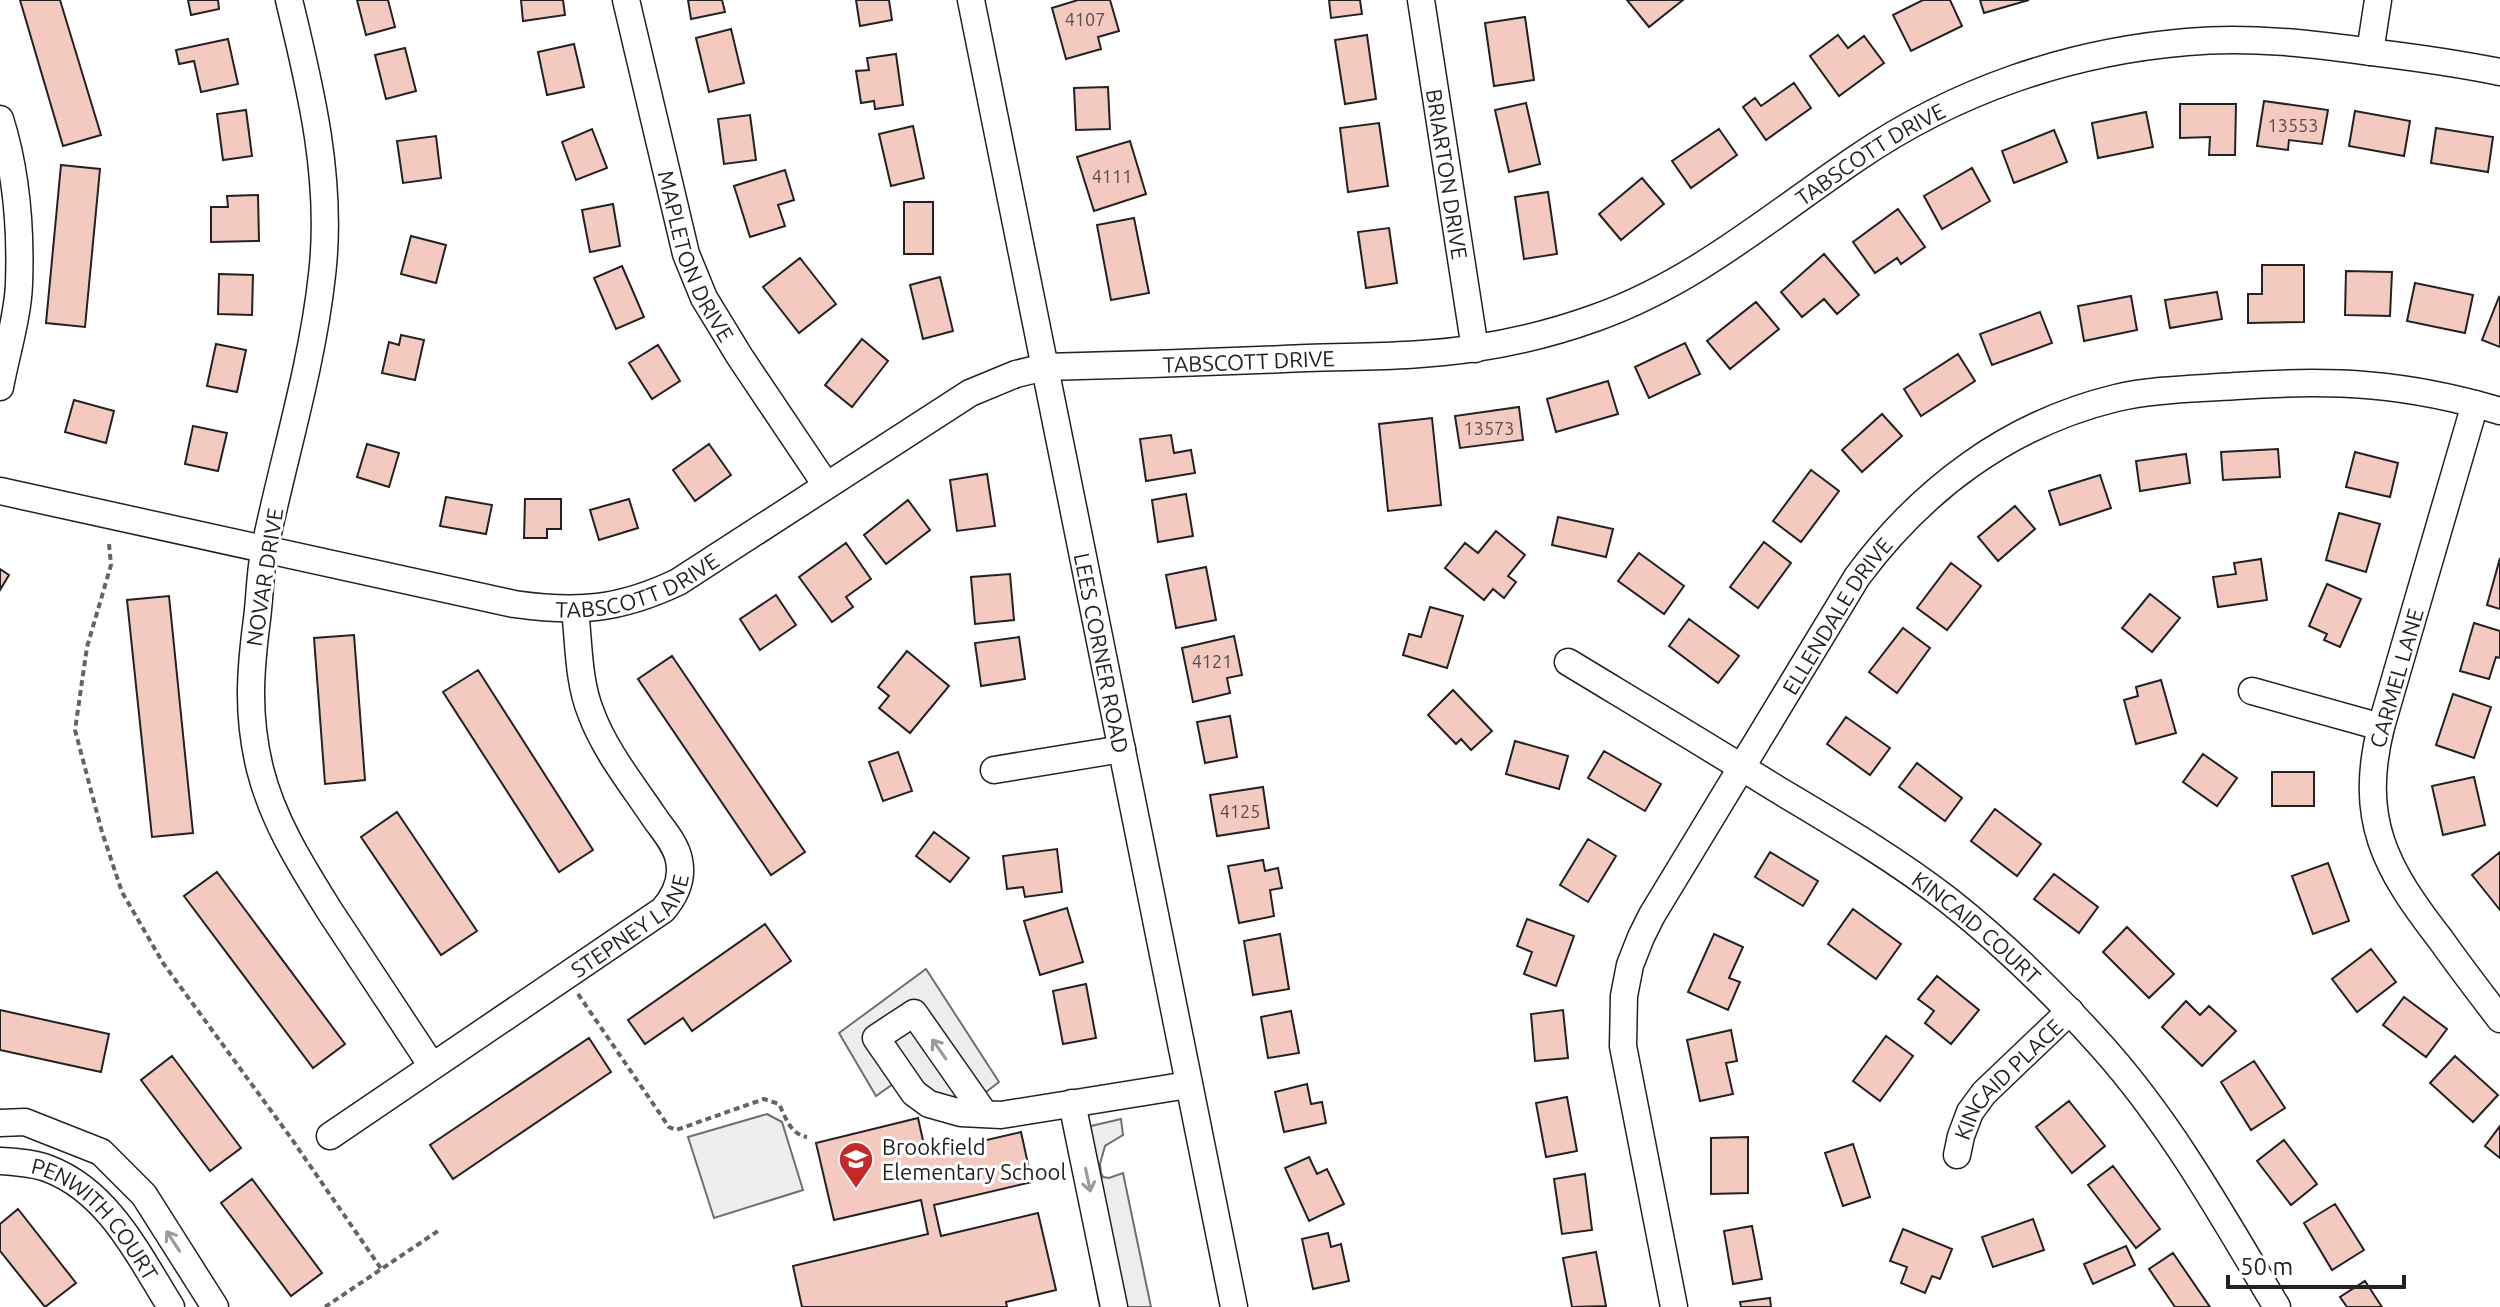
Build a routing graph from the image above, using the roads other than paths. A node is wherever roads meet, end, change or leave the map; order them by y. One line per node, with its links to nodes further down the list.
1 (289, 0): 16 (street, NOVAR DRIVE)
2 (626, 0): 14 (street, MAPLETON DRIVE)
3 (971, 0): 11 (street, LEES CORNER ROAD)
4 (1421, 0): 10 (street, BRIARTON DRIVE)
5 (2378, 0): 6 (street)
6 (2370, 52): 7 (street, TABSCOTT DRIVE); 10 (street, TABSCOTT DRIVE)
7 (2500, 72)
8 (0, 119): 9 (street)
9 (9, 193): 12 (street)
10 (1475, 349): 11 (street, TABSCOTT DRIVE)
11 (1045, 367): 14 (street, TABSCOTT DRIVE); 21 (street, LEES CORNER ROAD)
12 (0, 387)
13 (2488, 407): 20 (street, CARMEL LANE); 22 (street, ELLENDALE DRIVE)
14 (826, 485): 17 (street, TABSCOTT DRIVE)
15 (0, 491): 16 (street, TABSCOTT DRIVE)
16 (264, 551): 17 (street, TABSCOTT DRIVE); 26 (street, NOVAR DRIVE)
17 (575, 610): 26 (street, STEPNEY LANE)
18 (1568, 662): 22 (street, KINCAID COURT)
19 (2252, 691): 20 (street)
20 (2381, 727): 25 (street, CARMEL LANE)
21 (1122, 749): 23 (street); 27 (street, LEES CORNER ROAD)
22 (1742, 767): 24 (street, KINCAID COURT); 38 (street, ELLENDALE DRIVE)
23 (994, 770)
24 (2070, 1011): 32 (street, KINCAID PLACE); 39 (street, KINCAID COURT)
25 (2500, 1019)
26 (432, 1066): 31 (street, STEPNEY LANE)
27 (1188, 1085): 28 (street); 37 (street, LEES CORNER ROAD)
28 (1072, 1103): 29 (street); 36 (street, one-way to 36)
29 (984, 1113)
30 (0, 1123): 35 (street, PENWITH COURT, one-way to 30)
31 (330, 1136)
32 (1957, 1155)
33 (0, 1161): 34 (street, PENWITH COURT)
34 (171, 1307)
35 (215, 1307)
36 (1114, 1307)
37 (1234, 1307)
38 (1674, 1307)
39 (2277, 1307)

